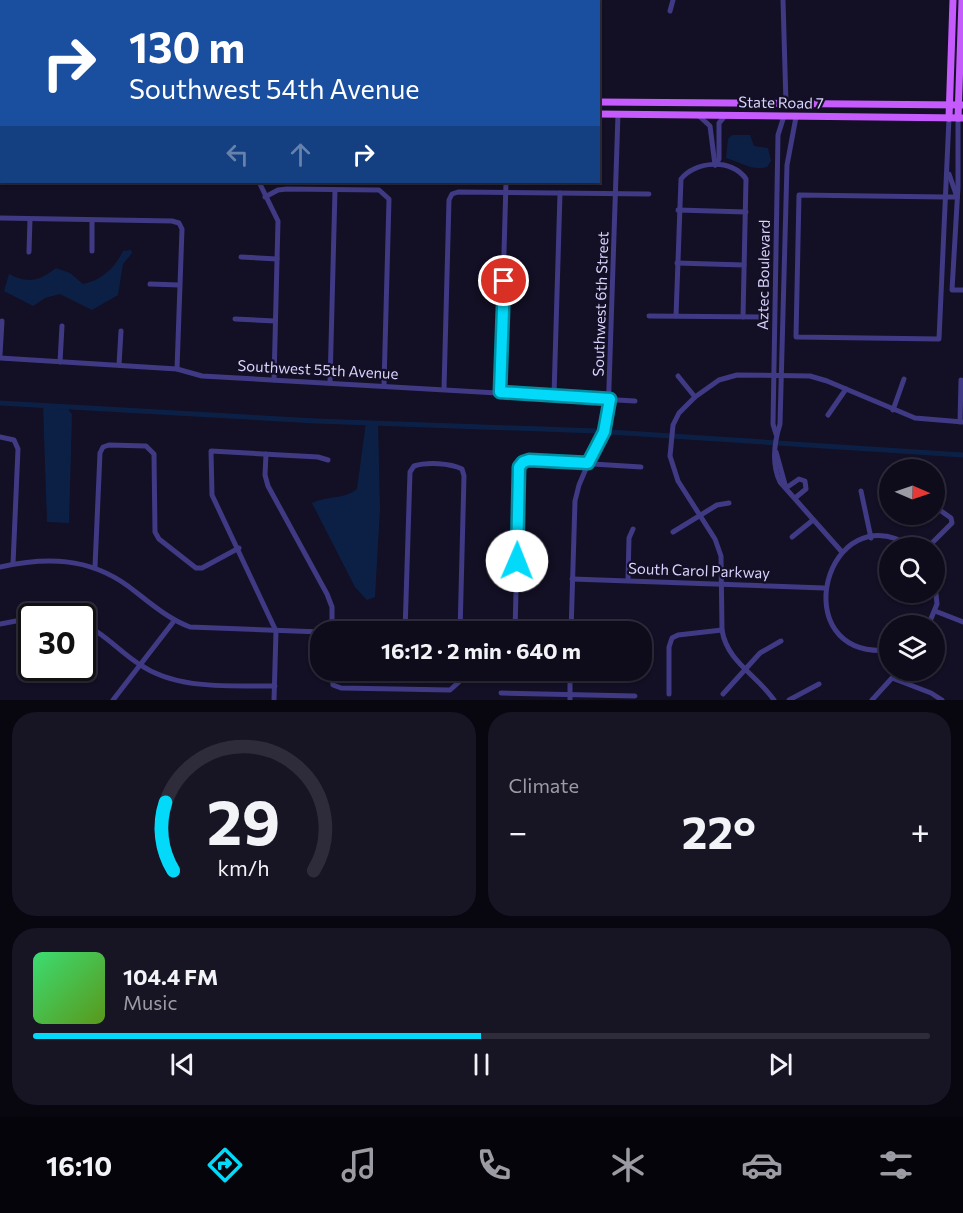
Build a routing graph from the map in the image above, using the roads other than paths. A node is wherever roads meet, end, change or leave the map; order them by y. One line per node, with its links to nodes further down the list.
1 (673, 0): 5 (street)
2 (783, 0): 8 (street)
3 (954, 0): 10 (main road)
4 (962, 0): 11 (main road)
5 (670, 11)
6 (600, 102): 7 (main road, State Road 7)
7 (639, 103): 8 (main road, State Road 7); 13 (main road)
8 (786, 104): 9 (main road, State Road 7); 16 (main road)
9 (809, 104): 10 (main road, State Road 7); 17 (main road)
10 (950, 105): 11 (main road, State Road 7); 19 (main road)
11 (961, 105): 20 (main road)
12 (600, 114): 13 (main road, State Road 7)
13 (618, 114): 14 (main road, State Road 7); 30 (street, Southwest 6th Street)
14 (698, 115): 15 (main road, State Road 7); 22 (street)
15 (725, 116): 16 (main road, State Road 7); 22 (street)
16 (765, 116): 17 (main road, State Road 7)
17 (784, 116): 18 (main road, State Road 7); 58 (street, Aztec Boulevard)
18 (796, 117): 19 (main road, State Road 7); 59 (street, Aztec Boulevard)
19 (949, 118): 20 (main road, State Road 7); 21 (street)
20 (961, 118): 24 (street)
21 (947, 164): 23 (street); 33 (street)
22 (715, 165): 35 (street); 36 (street)
23 (949, 175): 24 (street); 34 (street)
24 (961, 176): 34 (street)
25 (259, 183): 32 (street)
26 (506, 183): 28 (street)
27 (336, 190): 32 (street); 69 (street); 70 (street)
28 (506, 192): 29 (street); 71 (street); 73 (street)
29 (560, 193): 30 (street); 74 (street)
30 (616, 193): 31 (street); 76 (street, Southwest 6th Street)
31 (649, 194)
32 (265, 197): 43 (street)
33 (944, 197): 33 (street); 34 (street)
34 (957, 197): 48 (street)
35 (678, 210): 36 (street); 44 (street)
36 (746, 212): 45 (street)
37 (0, 218): 38 (street)
38 (30, 219): 39 (street); 41 (street)
39 (92, 220): 40 (street); 47 (street)
40 (92, 251)
41 (29, 252)
42 (241, 257): 43 (street)
43 (278, 259): 55 (street)
44 (677, 263): 45 (street); 50 (street)
45 (744, 265): 51 (street)
46 (150, 284): 47 (street)
47 (179, 285): 63 (street)
48 (963, 290)
49 (649, 316): 50 (street)
50 (676, 316): 51 (street)
51 (743, 317): 52 (street)
52 (767, 317)
53 (235, 319): 55 (street)
54 (2, 321): 60 (street)
55 (275, 321): 67 (street)
56 (62, 326): 61 (street)
57 (121, 331): 62 (street)
58 (775, 337): 59 (street); 64 (street, Aztec Boulevard)
59 (782, 337): 64 (street, Aztec Boulevard)
60 (0, 356): 61 (street, Southwest 55th Avenue)
61 (60, 362): 62 (street, Southwest 55th Avenue)
62 (119, 365): 63 (street, Southwest 55th Avenue)
63 (177, 369): 67 (street, Southwest 55th Avenue)
64 (778, 375): 72 (street); 75 (street); 86 (street, Aztec Boulevard)
65 (678, 376): 75 (street)
66 (904, 379): 78 (street)
67 (274, 380): 69 (street, Southwest 55th Avenue)
68 (961, 380): 80 (street)
69 (330, 383): 70 (street, Southwest 55th Avenue)
70 (384, 385): 71 (street, Southwest 55th Avenue)
71 (444, 389): 73 (street, Southwest 55th Avenue)
72 (846, 389): 78 (street); 79 (street)
73 (500, 392): 74 (street, Southwest 55th Avenue)
74 (554, 395): 76 (street, Southwest 55th Avenue)
75 (695, 396): 91 (street)
76 (610, 399): 77 (street, Southwest 55th Avenue); 84 (street, Southwest 6th Street)
77 (635, 401)
78 (893, 410): 80 (street)
79 (828, 415)
80 (962, 422)
81 (0, 438): 101 (street)
82 (266, 454): 83 (street); 99 (street); 113 (street)
83 (328, 460)
84 (588, 463): 85 (street); 104 (street, Southwest 6th Street); 116 (street)
85 (641, 466)
86 (786, 488): 88 (street, Aztec Boulevard); 88 (street)
87 (861, 491): 97 (street)
88 (795, 498): 92 (street, Aztec Boulevard)
89 (729, 503): 91 (street)
90 (945, 514): 96 (street)
91 (701, 516): 94 (street); 106 (street)
92 (813, 520): 95 (street); 100 (street, Aztec Boulevard)
93 (633, 529): 105 (street)
94 (673, 532)
95 (792, 537)
96 (938, 537)
97 (871, 538): 98 (street); 100 (street)
98 (879, 538)
99 (239, 548): 103 (street); 121 (street)
100 (842, 552): 107 (street)
101 (13, 564): 102 (street); 103 (street)
102 (0, 567)
103 (95, 567): 112 (street)
104 (572, 579): 105 (street, South Carol Parkway); 117 (street, Southwest 6th Street)
105 (628, 580): 106 (street, South Carol Parkway)
106 (723, 585): 107 (street, South Carol Parkway); 120 (street)
107 (825, 588): 125 (street)
108 (937, 603): 109 (street)
109 (935, 611): 110 (street); 118 (street)
110 (933, 615)
111 (18, 621): 119 (street)
112 (174, 621): 121 (street); 126 (street)
113 (332, 621)
114 (405, 621): 115 (street)
115 (460, 621)
116 (515, 621)
117 (571, 621)
118 (963, 622)
119 (0, 624)
120 (722, 630): 127 (street); 136 (street)
121 (276, 631): 122 (street); 134 (street)
122 (310, 632)
123 (96, 633): 126 (street)
124 (781, 641): 127 (street)
125 (879, 651)
126 (141, 666): 134 (street); 140 (street)
127 (746, 669): 137 (street); 142 (street)
128 (332, 681): 129 (street)
129 (459, 681)
130 (570, 681): 139 (street)
131 (889, 681): 144 (street)
132 (900, 681): 145 (street)
133 (819, 684): 143 (street)
134 (275, 686): 141 (street)
135 (501, 693): 139 (street)
136 (669, 693)
137 (723, 694)
138 (635, 696): 139 (street)
139 (570, 698)
140 (114, 700)
141 (274, 700)
142 (774, 700)
143 (789, 700)
144 (872, 700)
145 (942, 700)

